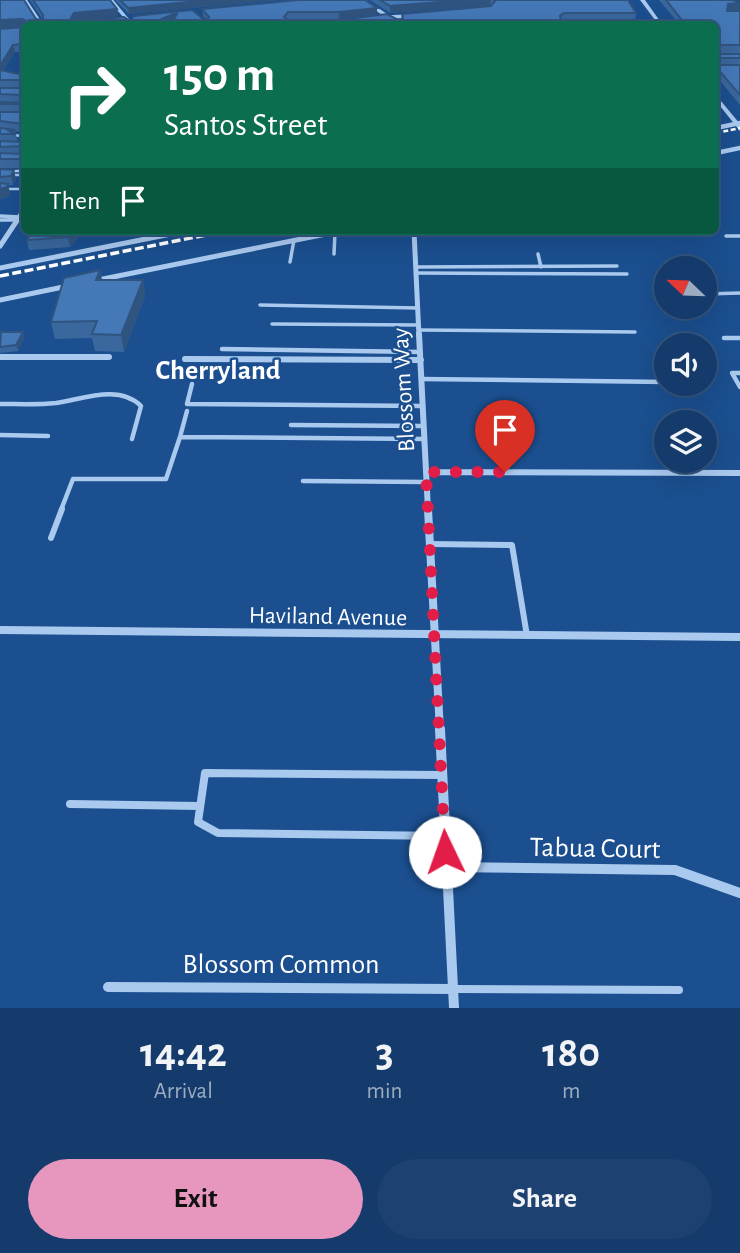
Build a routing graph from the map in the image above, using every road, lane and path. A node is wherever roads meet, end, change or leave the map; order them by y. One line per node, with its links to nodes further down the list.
1 (25, 0): 11 (street)
2 (111, 0): 8 (street)
3 (363, 0): 6 (street)
4 (642, 0): 13 (street)
5 (414, 15): 6 (street)
6 (389, 17): 7 (lane); 12 (street)
7 (378, 18)
8 (127, 19): 9 (street); 10 (street)
9 (136, 19)
10 (121, 20)
11 (39, 21)
12 (395, 21)
13 (657, 21)
14 (719, 101): 15 (street)
15 (739, 125): 16 (street)
16 (719, 128)
17 (0, 132): 18 (lane)
18 (21, 136)
19 (740, 148): 20 (street)
20 (719, 152)
21 (0, 173): 22 (lane)
22 (21, 173)
23 (0, 190): 24 (lane)
24 (21, 190)
25 (21, 214): 27 (street)
26 (0, 218): 27 (lane)
27 (18, 219): 35 (street)
28 (166, 235): 41 (street)
29 (322, 235): 34 (street)
30 (337, 235): 36 (lane)
31 (414, 235): 42 (street, Blossom Way)
32 (726, 236): 33 (lane)
33 (740, 236)
34 (294, 240): 38 (lane); 46 (street)
35 (0, 246)
36 (334, 254)
37 (538, 254): 39 (lane)
38 (290, 262)
39 (541, 267): 40 (lane); 42 (lane)
40 (617, 267)
41 (0, 268)
42 (416, 270): 43 (lane); 48 (street, Blossom Way)
43 (627, 274)
44 (740, 293): 45 (lane)
45 (718, 294)
46 (0, 300)
47 (260, 305): 48 (lane)
48 (418, 309): 50 (street, Blossom Way)
49 (272, 324): 50 (lane)
50 (419, 328): 51 (lane); 55 (street, Blossom Way)
51 (635, 332)
52 (724, 338): 53 (lane)
53 (740, 338)
54 (222, 349): 55 (lane)
55 (420, 356): 58 (street); 60 (street, Blossom Way)
56 (0, 357): 57 (street)
57 (109, 357)
58 (185, 359)
59 (740, 373): 63 (lane)
60 (421, 379): 61 (lane); 65 (street, Blossom Way)
61 (654, 382)
62 (192, 384): 65 (lane)
63 (740, 387)
64 (0, 404): 72 (lane)
65 (423, 406): 68 (street, Blossom Way)
66 (187, 411): 71 (lane)
67 (291, 425): 68 (lane)
68 (423, 426): 73 (street, Blossom Way)
69 (0, 435): 70 (lane)
70 (48, 436)
71 (180, 437): 73 (lane); 77 (lane)
72 (132, 439)
73 (424, 439): 75 (street, Blossom Way)
74 (740, 473): 75 (street)
75 (426, 477): 76 (lane); 78 (street, Blossom Way)
76 (303, 481)
77 (51, 538)
78 (429, 544): 80 (street, Blossom Way); 81 (lane)
79 (0, 630): 80 (street, Haviland Avenue)
80 (433, 636): 81 (street, Haviland Avenue); 83 (street, Blossom Way)
81 (527, 636): 82 (street, Haviland Avenue)
82 (740, 637)
83 (441, 775): 85 (lane); 86 (street, Blossom Way)
84 (70, 804): 85 (lane)
85 (200, 806): 86 (lane)
86 (444, 836): 87 (street, Blossom Way)
87 (446, 867): 88 (street, Tabua Court); 90 (street, Blossom Way)
88 (740, 892)
89 (108, 987): 90 (street, Blossom Common)
90 (453, 989): 91 (lane); 92 (street, Blossom Way)
91 (679, 990)
92 (454, 1008)

